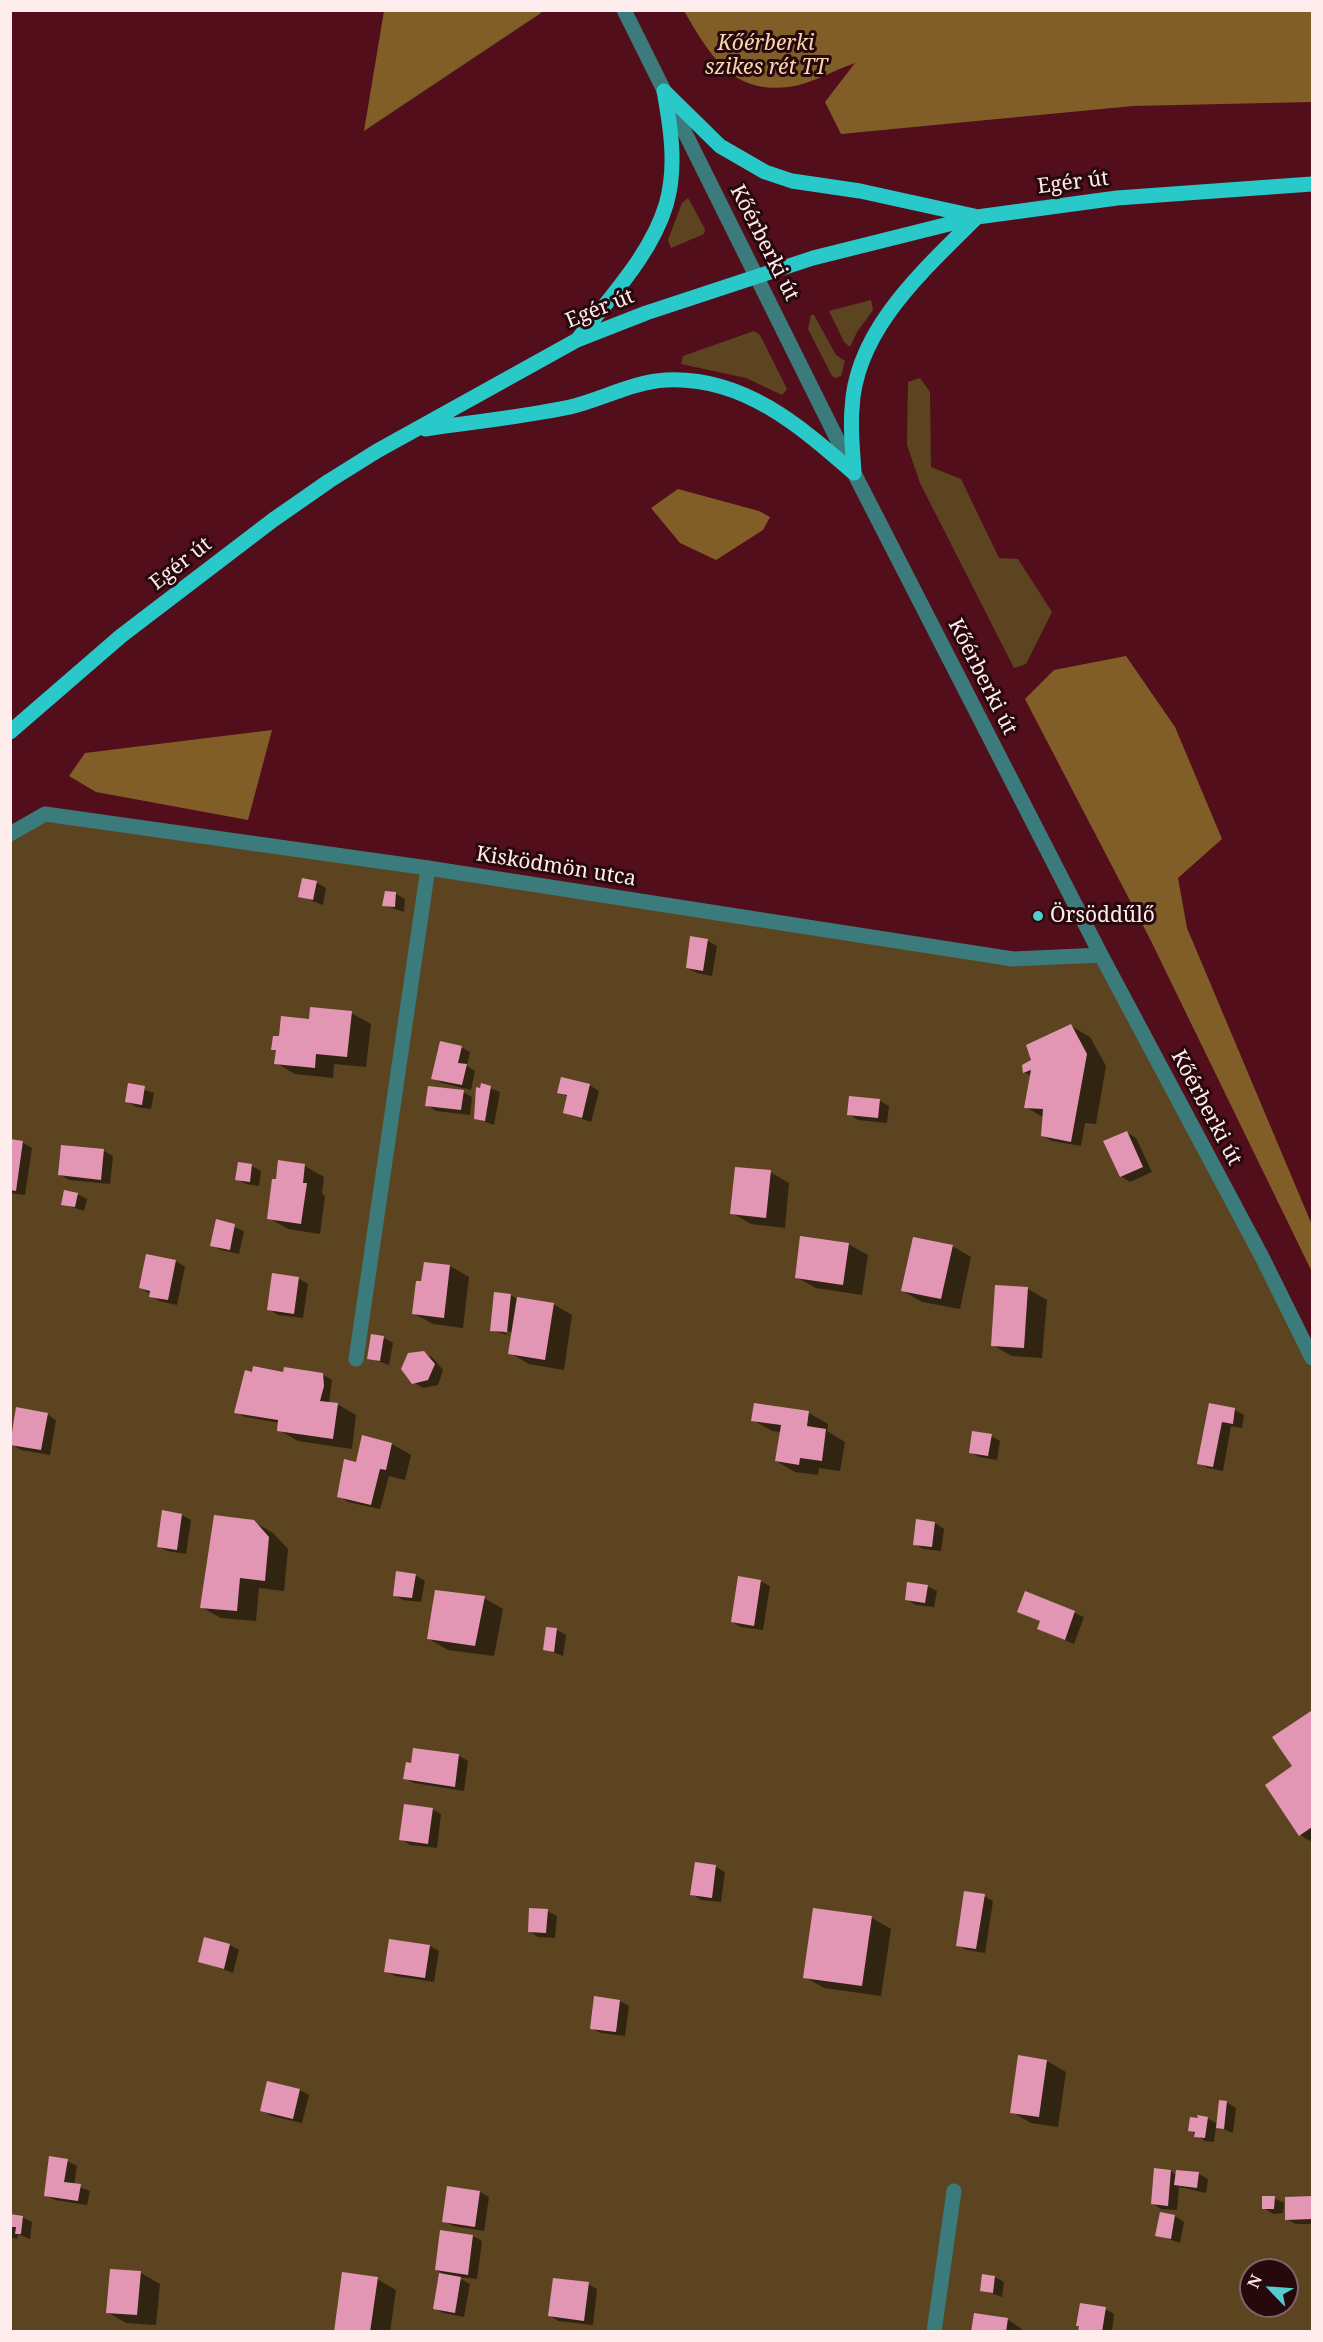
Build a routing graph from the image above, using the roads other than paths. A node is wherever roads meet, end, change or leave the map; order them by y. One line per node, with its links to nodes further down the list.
1 (624, 10): 2 (street, Kőérberki út)
2 (664, 91): 4 (main road); 5 (street, Kőérberki út); 6 (main road)
3 (1312, 184): 4 (main road, Egér út)
4 (977, 217): 5 (main road, Egér út); 8 (main road)
5 (758, 276): 6 (main road, Egér út); 8 (street, Kőérberki út)
6 (577, 340): 7 (main road, Egér út)
7 (415, 431): 8 (main road); 9 (main road, Egér út)
8 (854, 473): 12 (street, Kőérberki út)
9 (10, 732)
10 (10, 834): 11 (street, Kisködmön utca)
11 (428, 868): 12 (street, Kisködmön utca); 14 (street)
12 (1101, 955): 13 (street, Kőérberki út)
13 (1312, 1358)
14 (356, 1359)
15 (954, 2191): 16 (street)
16 (934, 2331)

